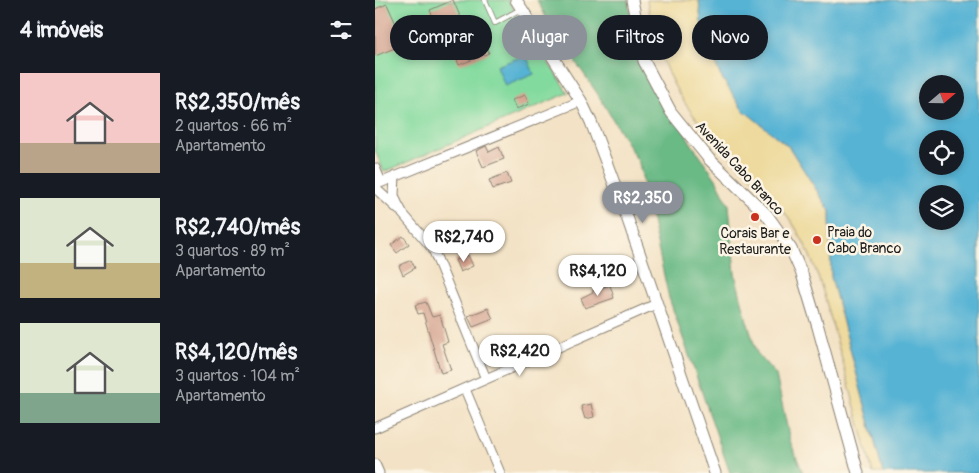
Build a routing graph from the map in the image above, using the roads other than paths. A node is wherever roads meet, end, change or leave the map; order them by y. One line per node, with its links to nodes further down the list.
1 (485, 0): 3 (lane)
2 (632, 0): 17 (street, Avenida Cabo Branco)
3 (519, 4): 4 (street)
4 (581, 101): 6 (street); 9 (street)
5 (375, 168): 7 (street)
6 (395, 176): 7 (street); 8 (street)
7 (377, 185): 8 (street)
8 (403, 214): 10 (street)
9 (656, 304): 10 (street); 16 (street)
10 (486, 379): 11 (street)
11 (465, 389): 12 (street); 15 (street)
12 (375, 428)
13 (375, 464): 14 (street)
14 (379, 473)
15 (500, 473)
16 (715, 473)
17 (858, 473)

